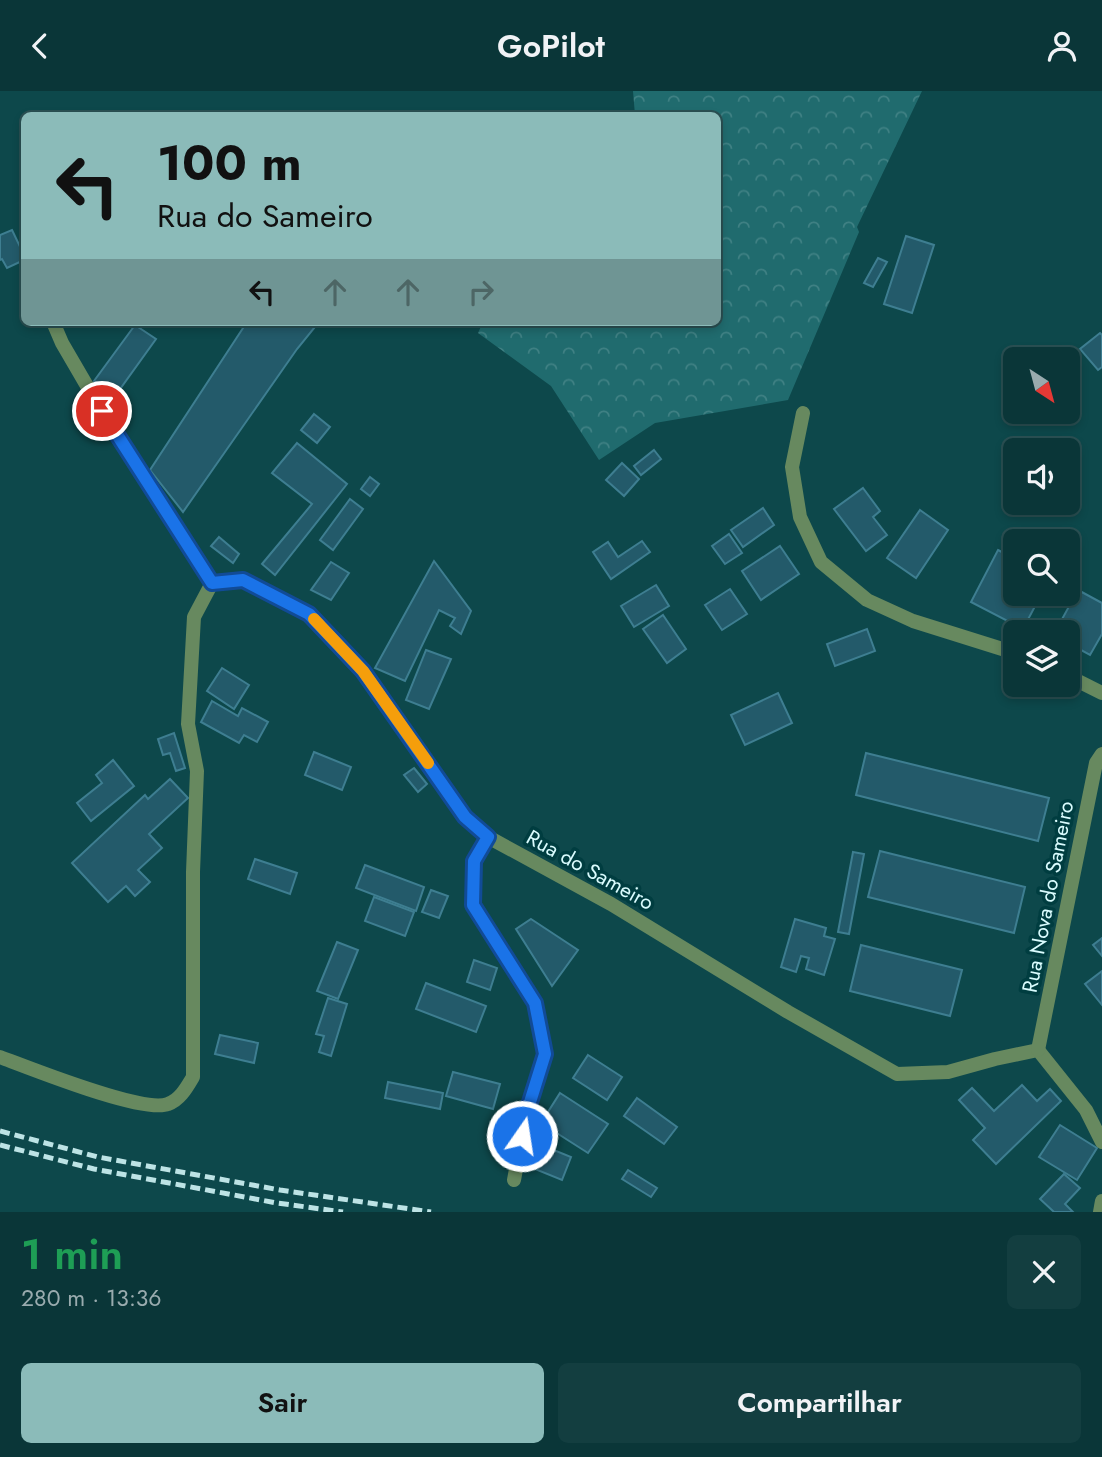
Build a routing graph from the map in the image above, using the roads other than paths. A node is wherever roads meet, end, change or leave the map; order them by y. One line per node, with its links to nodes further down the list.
1 (55, 326): 3 (street)
2 (803, 413): 4 (street)
3 (212, 583): 8 (street, Rua do Sameiro); 10 (street)
4 (1003, 649)
5 (1080, 682): 6 (street)
6 (1102, 693)
7 (1102, 754): 9 (street, Rua Nova do Sameiro)
8 (488, 837): 9 (street, Rua do Sameiro); 12 (street)
9 (1038, 1050): 11 (street)
10 (0, 1057)
11 (1102, 1142)
12 (514, 1180)
13 (1102, 1201): 14 (street)
14 (1100, 1212)

